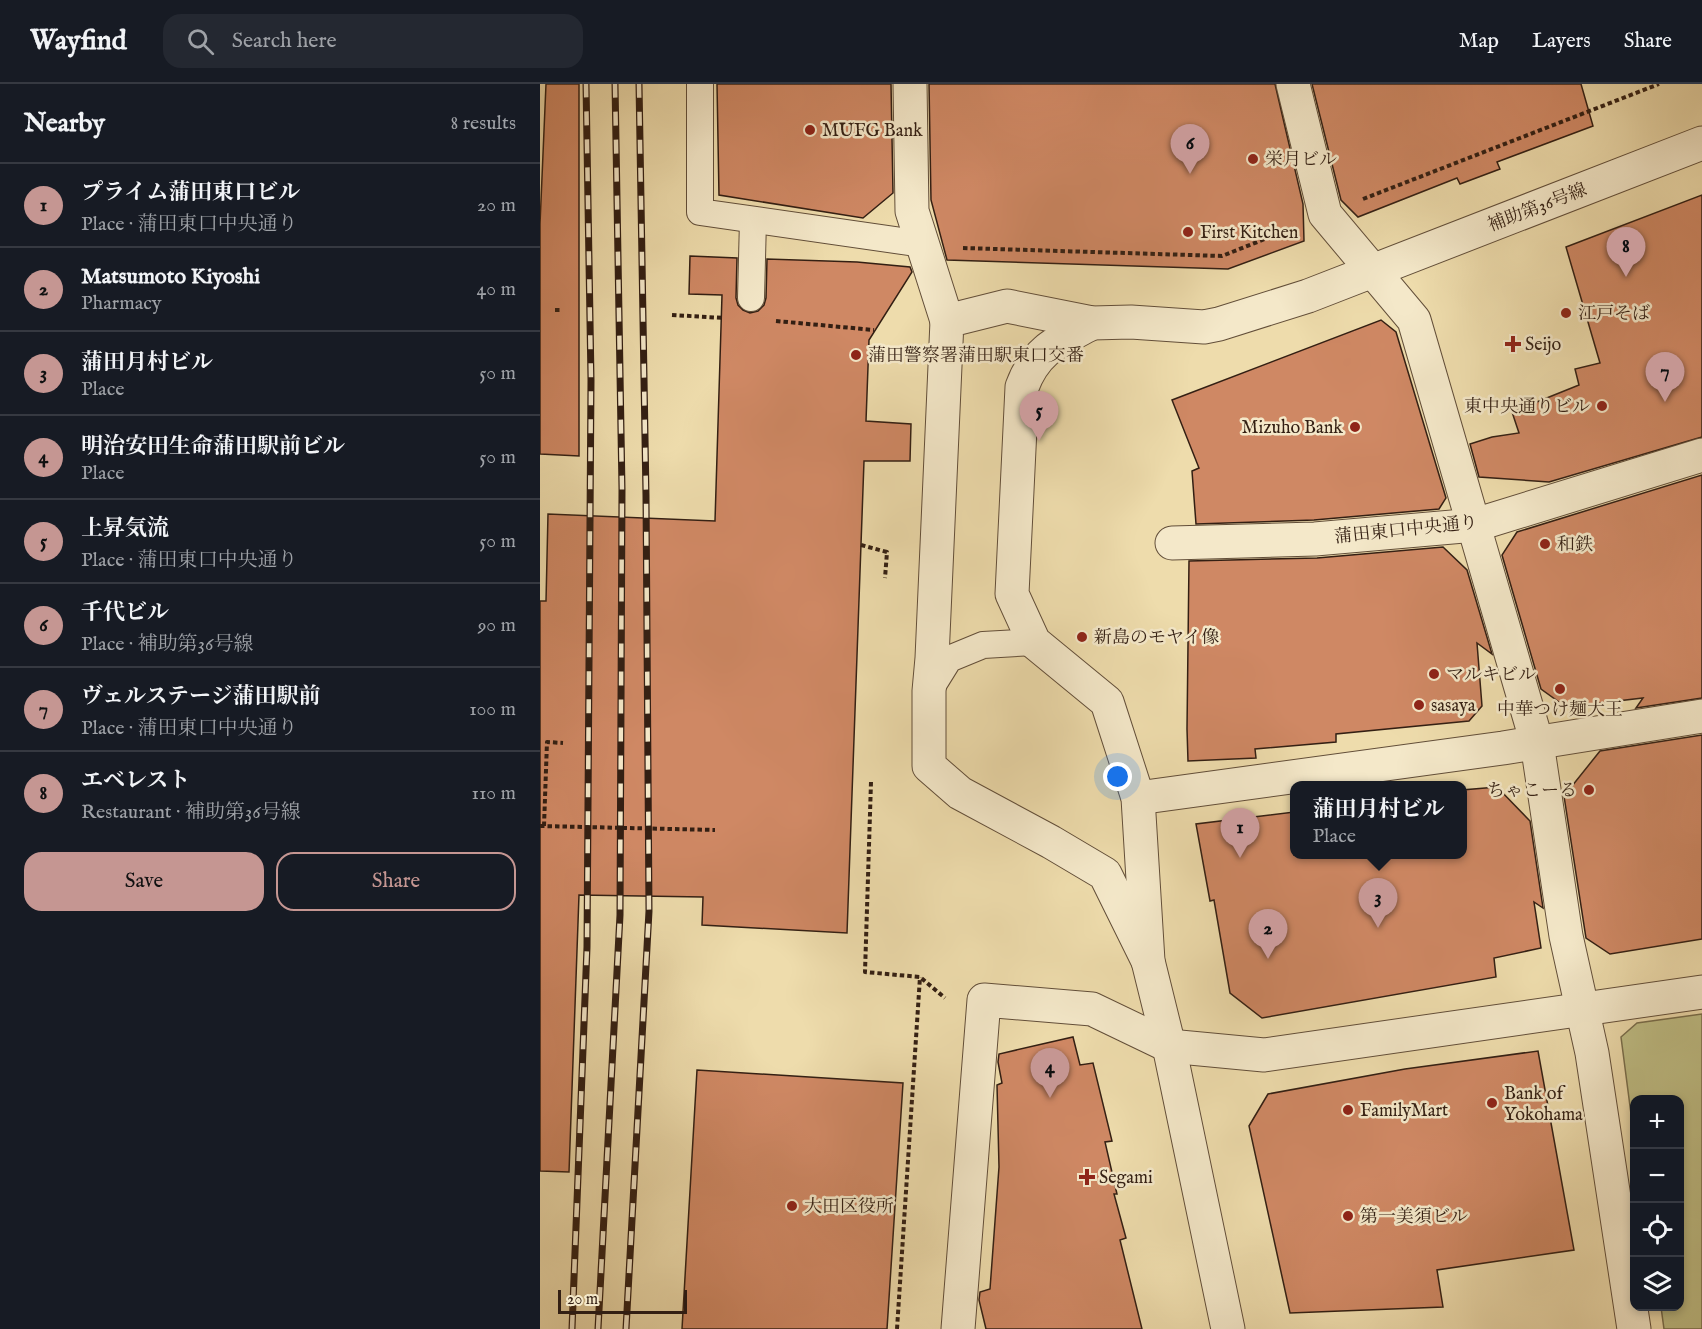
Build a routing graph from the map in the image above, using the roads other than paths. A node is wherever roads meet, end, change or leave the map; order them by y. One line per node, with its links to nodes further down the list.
1 (700, 84): 5 (lane)
2 (910, 84): 6 (street)
3 (1293, 84): 7 (street)
4 (1702, 143): 7 (street, 補助第36号線)
5 (753, 220): 6 (lane); 8 (lane)
6 (923, 244): 9 (street)
7 (1372, 271): 10 (street, 補助第36号線); 12 (street)
8 (751, 298)
9 (947, 321): 10 (street); 15 (street)
10 (1092, 323): 14 (street)
11 (1702, 455): 12 (street, 蒲田東口中央通り)
12 (1474, 525): 13 (street, 蒲田東口中央通り); 17 (street)
13 (1172, 543)
14 (1034, 642): 15 (lane); 18 (street)
15 (929, 691): 19 (street)
16 (1702, 716): 17 (street)
17 (1537, 742): 18 (street); 21 (street)
18 (1138, 798): 19 (street)
19 (1148, 961): 22 (street)
20 (1702, 992): 21 (street)
21 (1582, 1009): 22 (street); 25 (street)
22 (1169, 1046): 23 (street); 24 (street)
23 (958, 1329)
24 (1228, 1329)
25 (1634, 1329)

